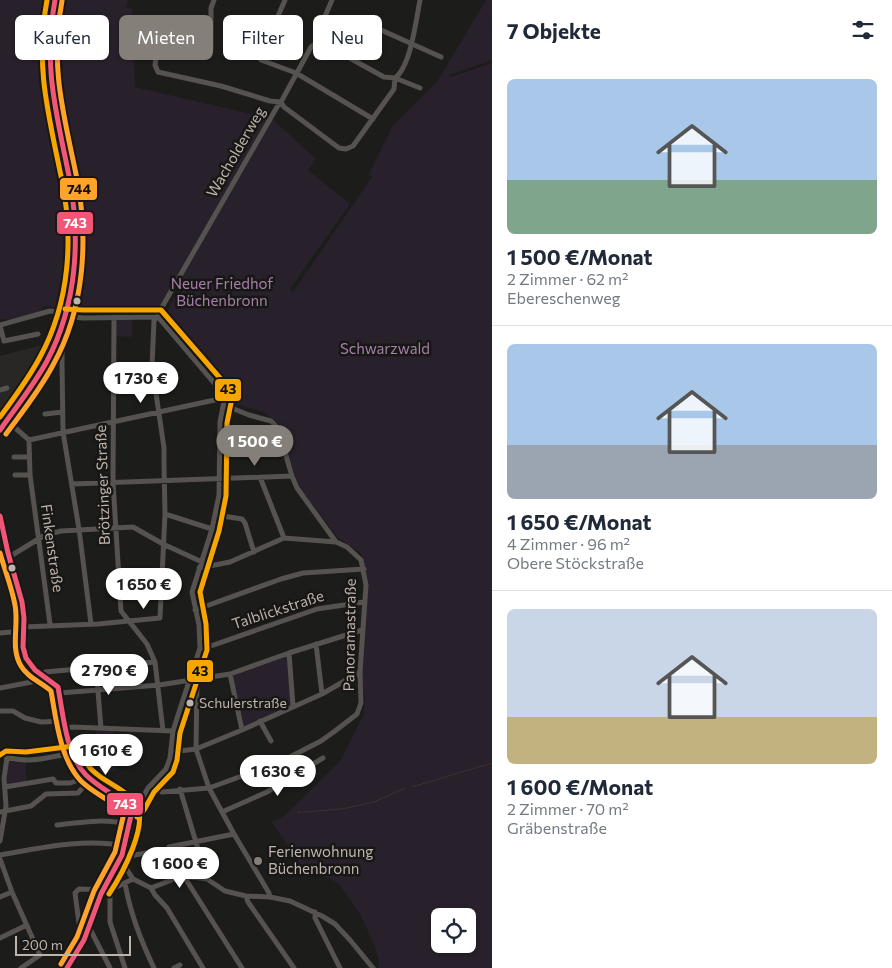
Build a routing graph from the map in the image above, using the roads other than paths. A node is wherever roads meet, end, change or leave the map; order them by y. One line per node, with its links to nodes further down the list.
1 (55, 0): 19 (main road)
2 (214, 0): 6 (street)
3 (286, 0): 14 (street)
4 (332, 0): 7 (street, Wacholderweg)
5 (420, 0): 9 (street)
6 (210, 15)
7 (326, 15)
8 (382, 31): 9 (street)
9 (411, 44): 11 (street); 15 (street)
10 (313, 45): 14 (street, Wacholderweg)
11 (441, 57)
12 (156, 60): 17 (street)
13 (353, 60): 15 (street)
14 (296, 73): 17 (street, Wacholderweg); 18 (street)
15 (395, 78): 16 (street); 18 (street)
16 (420, 88)
17 (281, 102): 18 (street); 20 (street, Wacholderweg)
18 (373, 119)
19 (65, 315): 21 (street); 22 (street); 24 (main road)
20 (156, 316): 21 (street); 28 (street); 30 (street)
21 (114, 317): 33 (street, Brötzinger Straße)
22 (0, 326): 25 (street)
23 (38, 334): 25 (street)
24 (58, 334): 31 (street); 35 (main road)
25 (2, 342)
26 (7, 388): 27 (street)
27 (0, 390)
28 (224, 398): 29 (street); 30 (street)
29 (224, 405): 42 (street, Panoramastraße); 44 (street)
30 (158, 411): 33 (street); 45 (street)
31 (62, 412): 32 (street); 36 (street)
32 (45, 414)
33 (112, 421): 36 (street); 46 (street, Brötzinger Straße)
34 (13, 426): 37 (street)
35 (0, 430)
36 (63, 432): 37 (street); 47 (street)
37 (29, 440): 38 (street, Finkenstraße)
38 (29, 456): 39 (street); 41 (street, Finkenstraße)
39 (14, 457)
40 (14, 475): 41 (street)
41 (30, 475): 56 (street, Finkenstraße)
42 (292, 476): 43 (street); 57 (street, Panoramastraße)
43 (260, 477): 44 (street); 55 (street)
44 (220, 479): 45 (street); 49 (street)
45 (165, 481): 46 (street); 48 (street)
46 (113, 482): 47 (street); 51 (street, Brötzinger Straße)
47 (72, 484): 52 (street)
48 (165, 514): 53 (street); 58 (street)
49 (216, 515): 53 (street); 59 (street)
50 (0, 516): 54 (main road)
51 (117, 528): 52 (street); 58 (street); 67 (street, Brötzinger Straße)
52 (79, 529): 56 (street); 69 (street)
53 (212, 529): 62 (street)
54 (1, 530): 60 (main road)
55 (284, 538): 57 (street); 59 (street)
56 (38, 539): 60 (street); 68 (street, Finkenstraße)
57 (336, 542): 64 (street, Panoramastraße)
58 (163, 544): 62 (street); 67 (street)
59 (254, 552): 63 (street)
60 (9, 557): 61 (street); 70 (main road)
61 (0, 559)
62 (202, 562): 63 (street)
63 (199, 568): 66 (street)
64 (364, 569): 65 (street, Panoramastraße); 66 (street)
65 (364, 602): 71 (street, Panoramastraße); 74 (street, Talblickstraße)
66 (195, 610): 74 (street)
67 (129, 621): 69 (street); 76 (street, Brötzinger Straße)
68 (50, 624): 69 (street); 70 (street)
69 (91, 624)
70 (23, 629): 72 (street); 80 (main road)
71 (362, 630): 73 (street); 78 (street, Panoramastraße)
72 (0, 633)
73 (316, 644): 75 (street); 87 (street)
74 (200, 648): 82 (street)
75 (289, 653): 79 (street); 88 (street)
76 (155, 662): 77 (street); 83 (street, Brötzinger Straße)
77 (96, 667): 80 (street); 85 (street)
78 (360, 672): 87 (street); 106 (street, Panoramastraße)
79 (230, 674): 81 (street); 93 (street)
80 (41, 676): 84 (street); 86 (main road)
81 (197, 680): 82 (street); 97 (street)
82 (189, 682): 83 (street); 95 (street)
83 (159, 685): 85 (street); 94 (street, Brötzinger Straße)
84 (0, 688)
85 (98, 690): 86 (street); 92 (street)
86 (60, 694): 91 (main road)
87 (322, 694): 88 (street)
88 (293, 706): 90 (street)
89 (0, 711): 91 (street)
90 (260, 721): 93 (street); 96 (street)
91 (64, 725): 92 (street); 98 (main road)
92 (101, 728): 94 (street)
93 (242, 730): 97 (street)
94 (164, 731): 95 (street)
95 (173, 731): 99 (street)
96 (271, 741)
97 (196, 749): 99 (street); 106 (street)
98 (72, 752): 101 (street); 103 (main road)
99 (171, 752): 104 (street)
100 (0, 754): 101 (street)
101 (6, 758): 105 (street)
102 (323, 758): 110 (street)
103 (88, 776): 105 (street); 108 (street); 109 (main road)
104 (152, 784): 107 (street, Panoramastraße); 109 (street)
105 (5, 787): 108 (street)
106 (209, 788): 107 (street, Panoramastraße); 110 (street)
107 (180, 789): 115 (street)
108 (2, 812): 114 (street)
109 (132, 812): 111 (main road)
110 (222, 812): 113 (street)
111 (130, 825): 112 (street); 116 (main road)
112 (57, 826)
113 (234, 834): 115 (street); 132 (street)
114 (0, 841)
115 (195, 843): 124 (street); 125 (street)
116 (125, 846): 118 (street); 119 (main road)
117 (146, 853): 119 (street)
118 (0, 855)
119 (122, 855): 121 (main road)
120 (0, 859): 129 (street)
121 (118, 864): 123 (street); 128 (main road)
122 (185, 878): 124 (street); 125 (street); 144 (street)
123 (133, 879): 126 (street); 127 (street)
124 (174, 879): 127 (street)
125 (207, 879): 130 (street)
126 (125, 883): 128 (street); 142 (street)
127 (151, 888): 143 (street)
128 (107, 890): 135 (main road); 137 (street); 141 (street)
129 (12, 892): 131 (street); 134 (street)
130 (246, 896): 132 (street); 145 (street)
131 (0, 897)
132 (270, 897): 133 (street)
133 (315, 912): 146 (street); 147 (street)
134 (27, 925): 136 (street); 138 (street)
135 (89, 927): 137 (main road); 140 (street)
136 (0, 938)
137 (78, 950): 139 (main road)
138 (21, 968)
139 (67, 968)
140 (110, 968)
141 (126, 968)
142 (154, 968)
143 (202, 968)
144 (242, 968)
145 (294, 968)
146 (340, 968)
147 (373, 968)

